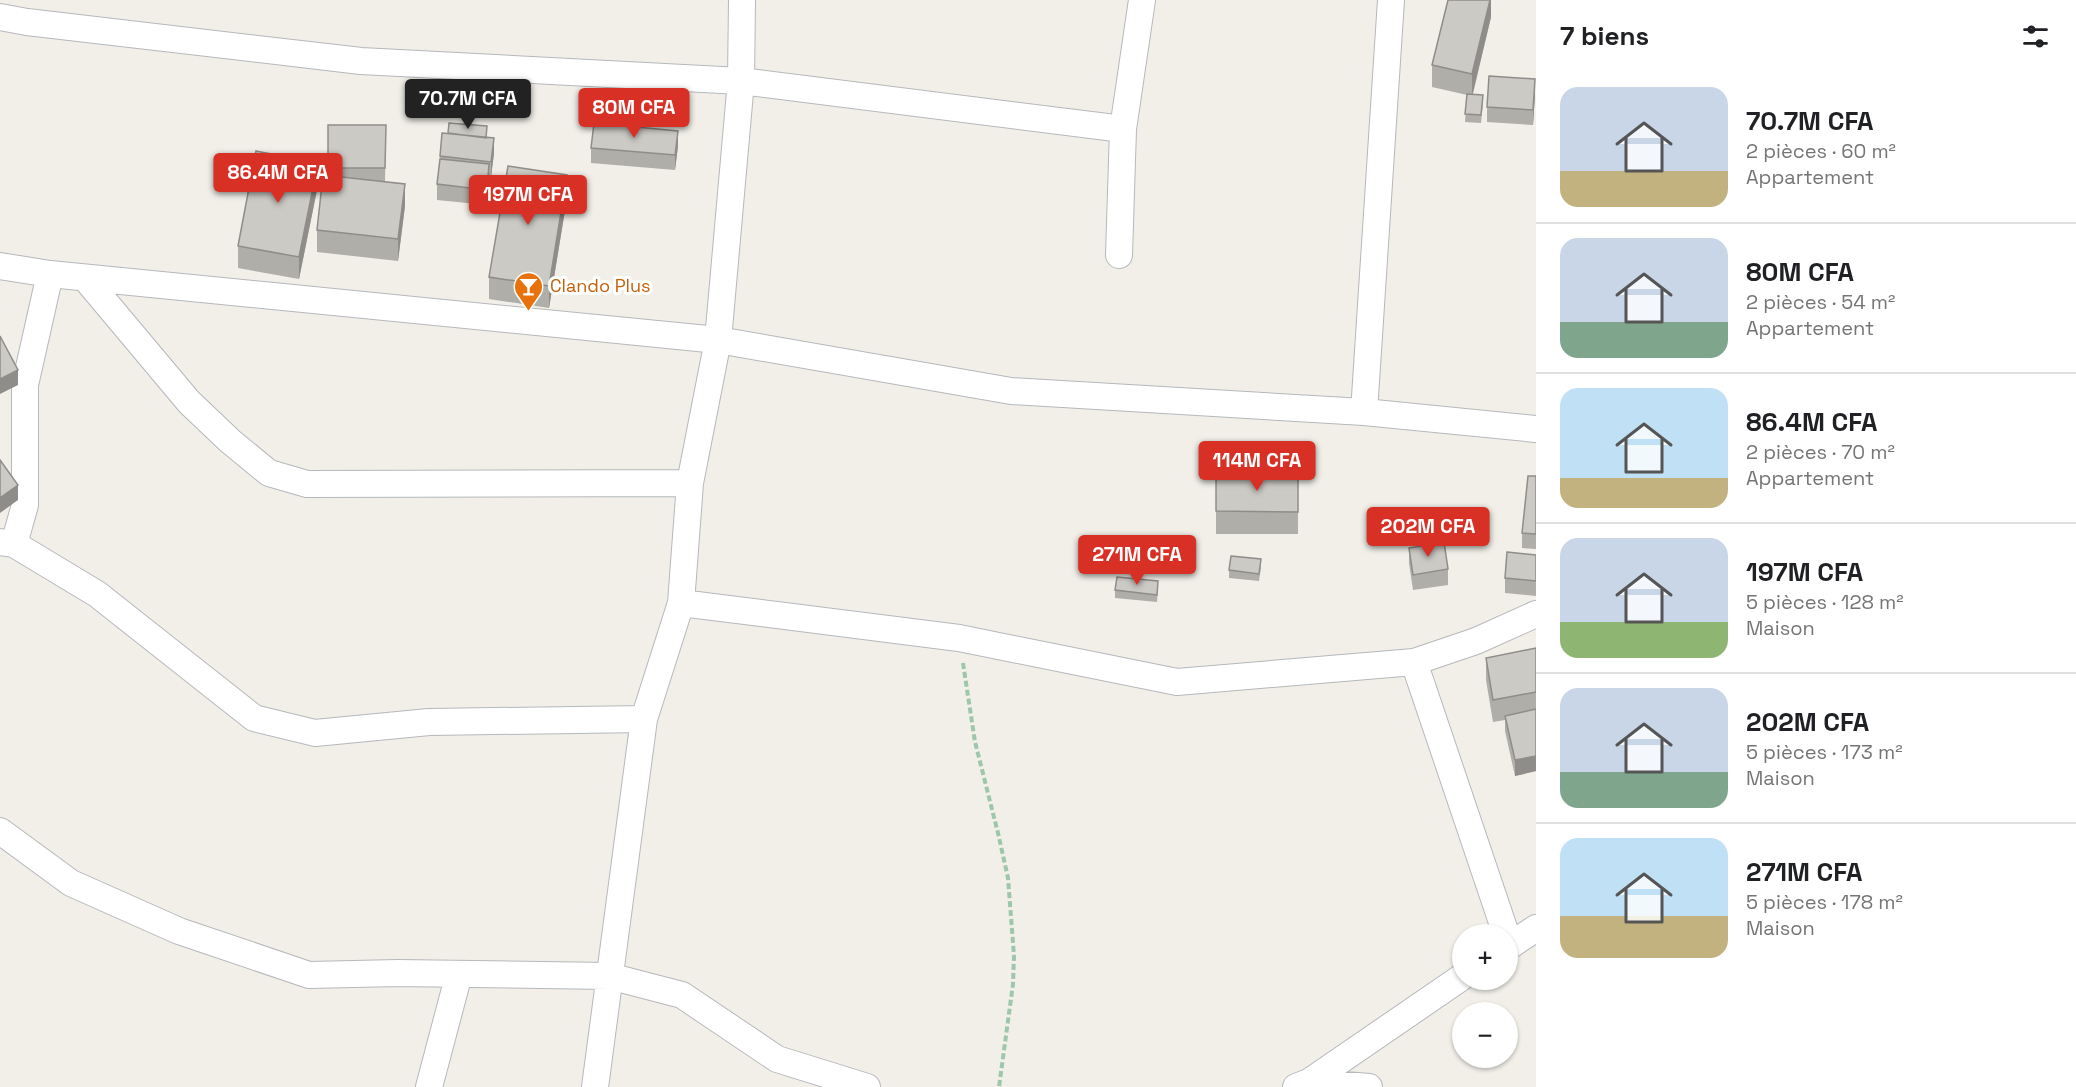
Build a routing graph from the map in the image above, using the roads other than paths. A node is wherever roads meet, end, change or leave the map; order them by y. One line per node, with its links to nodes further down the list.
1 (742, 0): 5 (street)
2 (1142, 0): 6 (street)
3 (1391, 0): 12 (street)
4 (0, 17): 5 (street)
5 (741, 81): 6 (street); 11 (street)
6 (1123, 129): 7 (street)
7 (1119, 255)
8 (0, 266): 9 (street)
9 (50, 274): 10 (street); 15 (street)
10 (85, 278): 11 (street); 14 (street)
11 (718, 340): 12 (street); 14 (street)
12 (1364, 412): 13 (street)
13 (1536, 429)
14 (690, 483): 16 (street)
15 (7, 543): 19 (street)
16 (681, 603): 18 (street); 19 (street)
17 (1536, 614): 18 (street)
18 (1414, 662): 21 (street)
19 (644, 719): 25 (street)
20 (0, 831): 24 (street)
21 (1502, 924)
22 (1536, 928): 23 (street)
23 (1518, 936)
24 (459, 974): 25 (street); 28 (street)
25 (609, 976): 29 (street); 30 (street)
26 (1452, 984): 27 (street)
27 (1302, 1085): 31 (street)
28 (429, 1087)
29 (595, 1087)
30 (867, 1087)
31 (1369, 1087)

